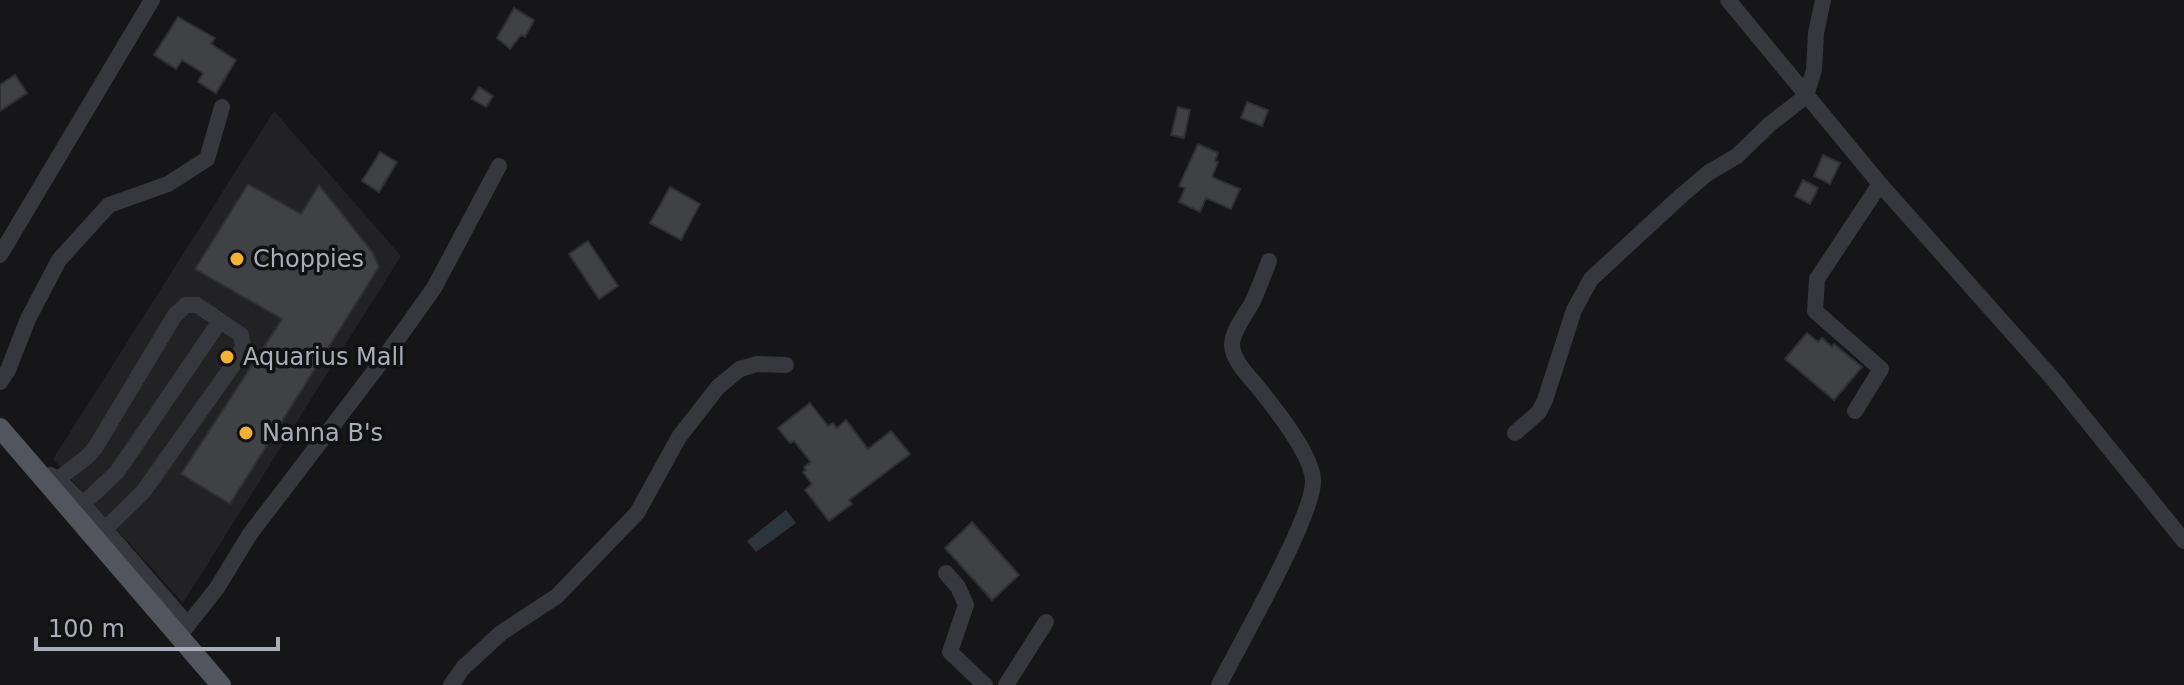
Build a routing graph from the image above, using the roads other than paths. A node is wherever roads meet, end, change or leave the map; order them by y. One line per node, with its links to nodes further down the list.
1 (152, 0): 8 (street)
2 (1728, 0): 4 (street)
3 (1823, 0): 4 (street)
4 (1806, 96): 7 (street); 15 (street)
5 (222, 107): 12 (street)
6 (499, 166): 23 (street)
7 (1880, 184): 13 (street); 20 (street)
8 (0, 255)
9 (1269, 261): 28 (street)
10 (220, 321): 17 (street); 18 (street); 19 (street)
11 (786, 365): 25 (street)
12 (0, 382)
13 (1855, 411)
14 (0, 428): 16 (main road)
15 (1515, 433)
16 (37, 470): 17 (street); 23 (main road)
17 (58, 479): 18 (street)
18 (83, 504): 19 (street)
19 (105, 529): 23 (street)
20 (2184, 541)
21 (946, 573): 26 (street)
22 (1046, 622): 27 (street)
23 (184, 630): 24 (main road)
24 (221, 685)
25 (451, 685)
26 (985, 685)
27 (1006, 685)
28 (1219, 685)

